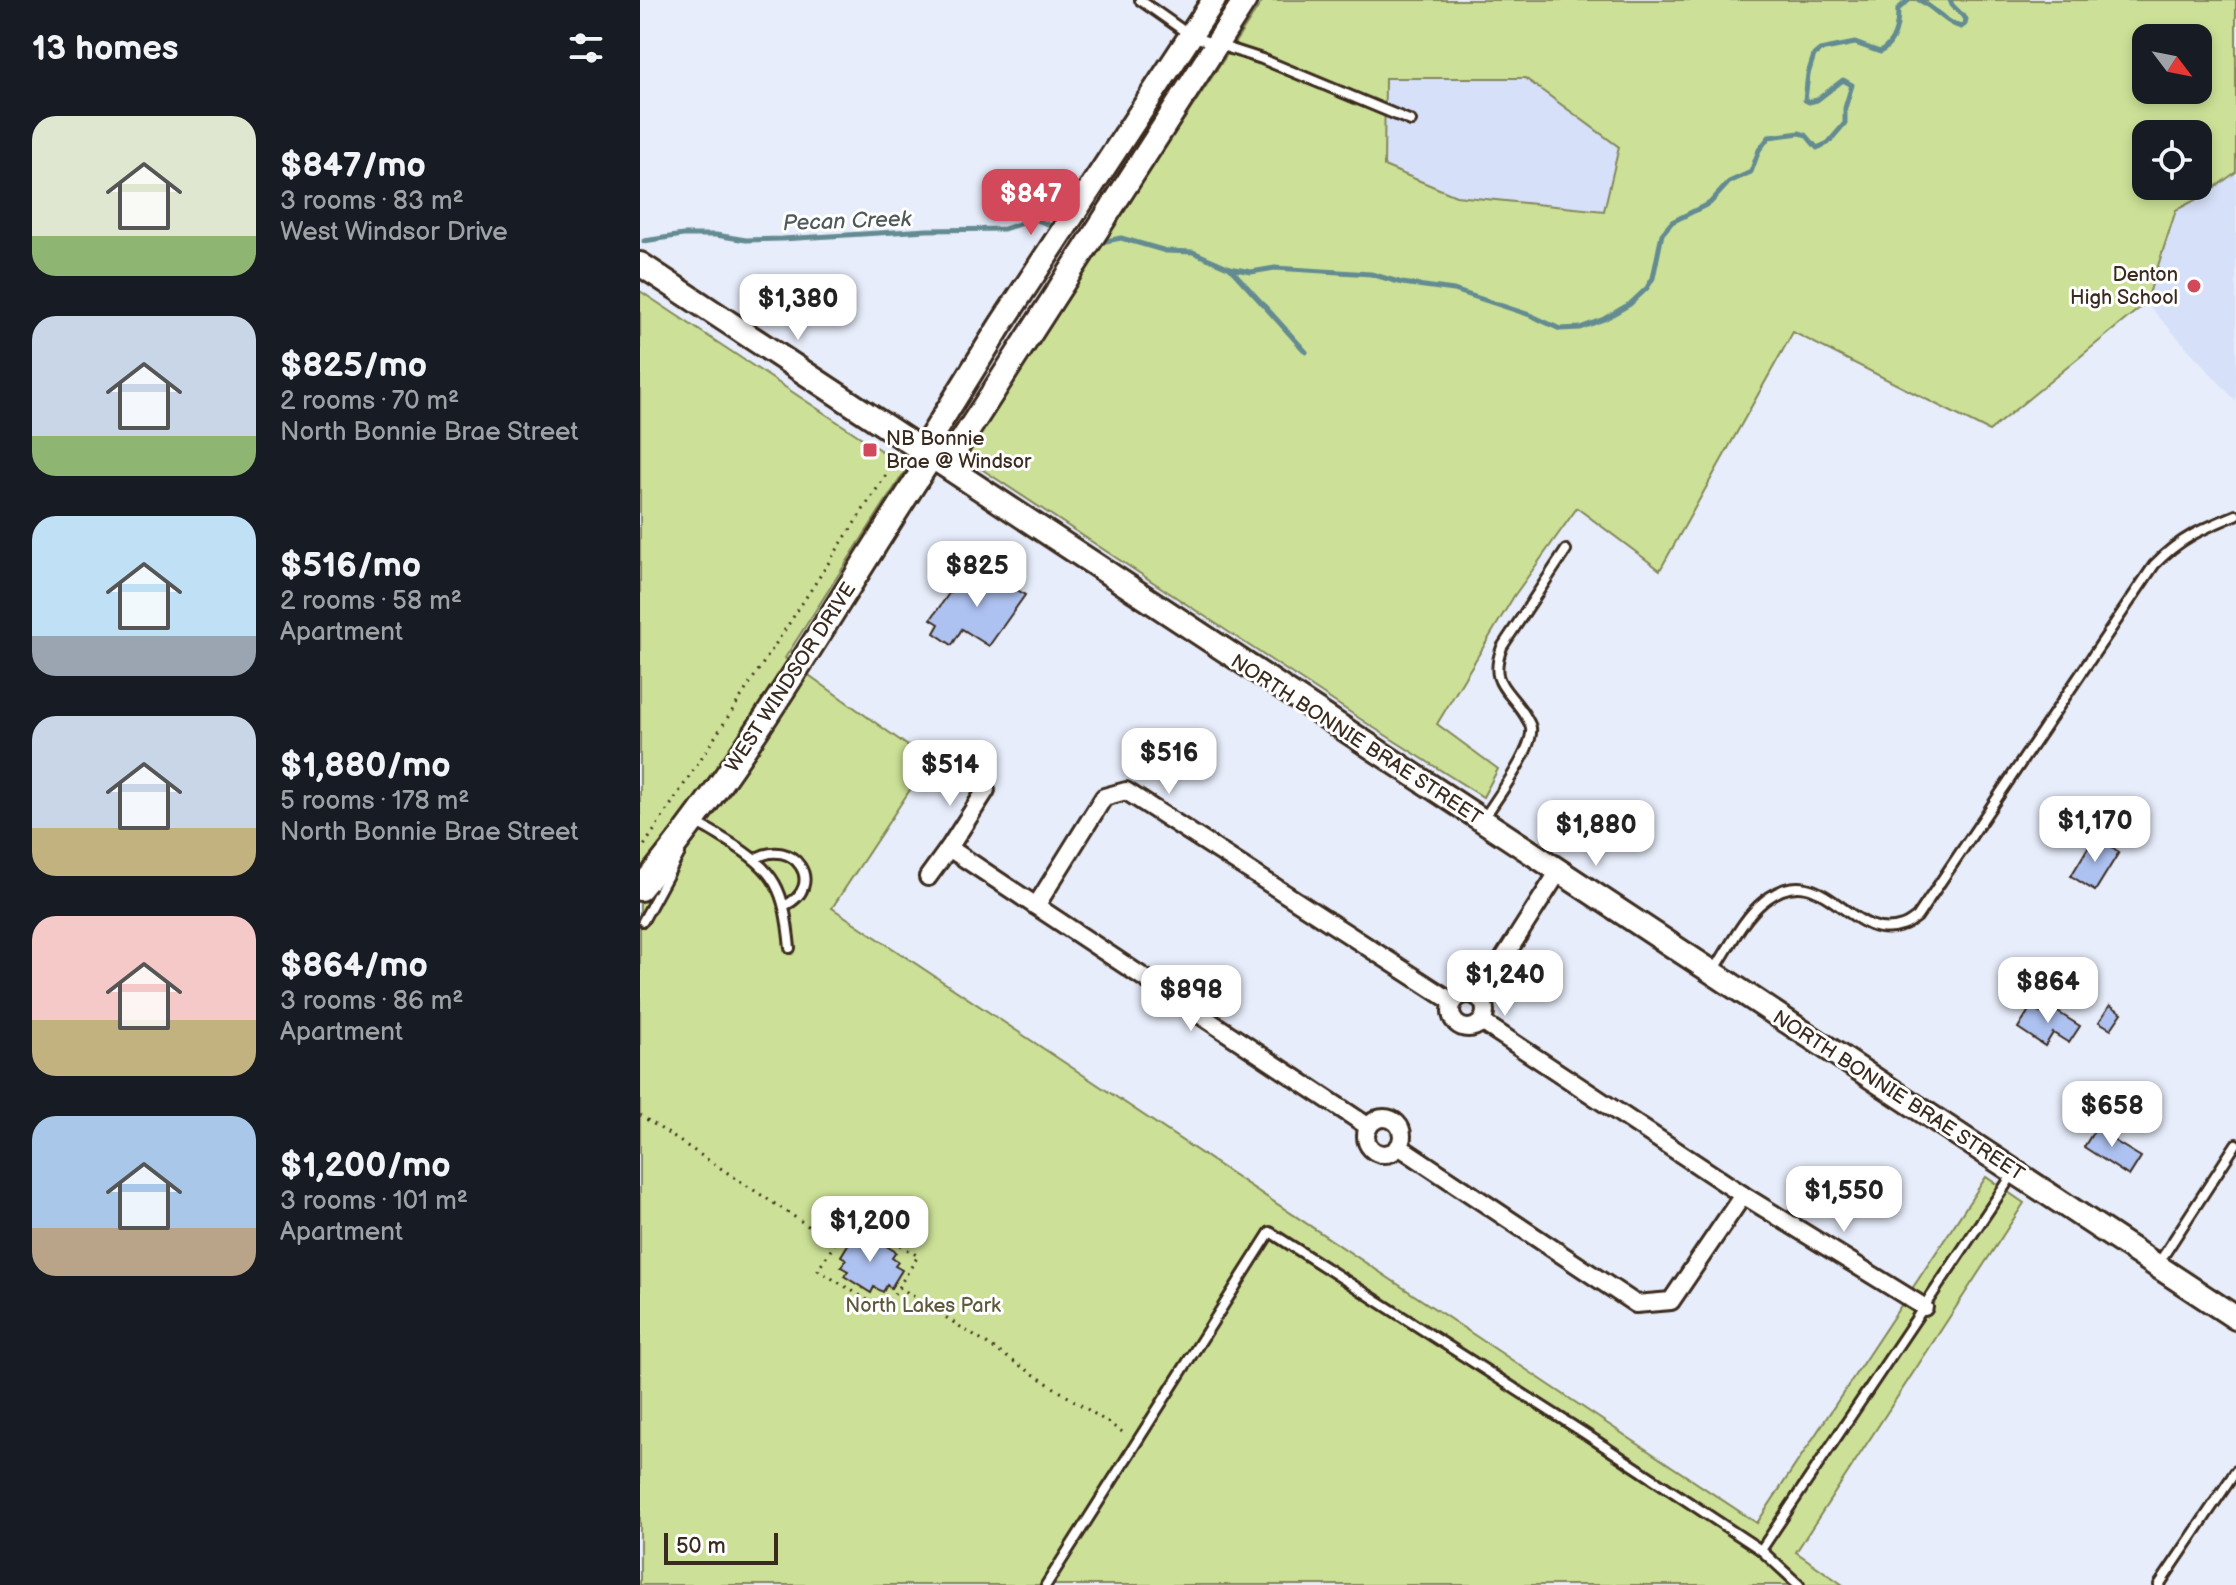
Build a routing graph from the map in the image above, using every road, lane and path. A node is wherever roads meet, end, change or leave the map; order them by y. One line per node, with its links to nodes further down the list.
1 (1140, 0): 4 (lane)
2 (1214, 0): 4 (main road, WEST WINDSOR DRIVE)
3 (1245, 0): 5 (main road, WEST WINDSOR DRIVE)
4 (1191, 36): 5 (lane); 8 (main road, WEST WINDSOR DRIVE)
5 (1217, 44): 6 (lane); 8 (main road, WEST WINDSOR DRIVE)
6 (1411, 121)
7 (640, 264): 8 (main road, NORTH BONNIE BRAE STREET)
8 (931, 458): 13 (main road, WEST WINDSOR DRIVE); 14 (main road, NORTH BONNIE BRAE STREET)
9 (897, 462): 16 (path)
10 (2236, 515): 25 (lane)
11 (1566, 550): 14 (lane)
12 (986, 790): 15 (street)
13 (695, 821): 17 (lane); 20 (main road, WEST WINDSOR DRIVE); 23 (lane)
14 (1482, 821): 18 (main road, NORTH BONNIE BRAE STREET)
15 (949, 848): 19 (street); 22 (street)
16 (640, 852)
17 (755, 859): 21 (lane); 21 (lane)
18 (1559, 871): 25 (main road, NORTH BONNIE BRAE STREET); 26 (street)
19 (928, 877)
20 (640, 889)
21 (784, 906): 24 (lane)
22 (1036, 906): 27 (street); 30 (street)
23 (643, 921)
24 (790, 948)
25 (1713, 973): 33 (main road, NORTH BONNIE BRAE STREET)
26 (1479, 997): 27 (street); 28 (street)
27 (1453, 1002): 28 (street)
28 (1482, 1022): 34 (street)
29 (640, 1115): 35 (path)
30 (1369, 1127): 32 (street); 32 (street)
31 (2236, 1144): 36 (lane)
32 (1400, 1147): 34 (street)
33 (2016, 1171): 36 (main road, NORTH BONNIE BRAE STREET); 38 (lane)
34 (1743, 1195): 38 (street)
35 (835, 1243): 37 (path); 37 (path)
36 (2157, 1266): 39 (main road, NORTH BONNIE BRAE STREET)
37 (899, 1287): 40 (path)
38 (1924, 1307): 42 (lane)
39 (2236, 1318)
40 (1137, 1441): 42 (lane); 43 (lane)
41 (2236, 1471): 45 (lane)
42 (1761, 1550): 44 (lane)
43 (1046, 1585)
44 (1799, 1585)
45 (2159, 1585)

